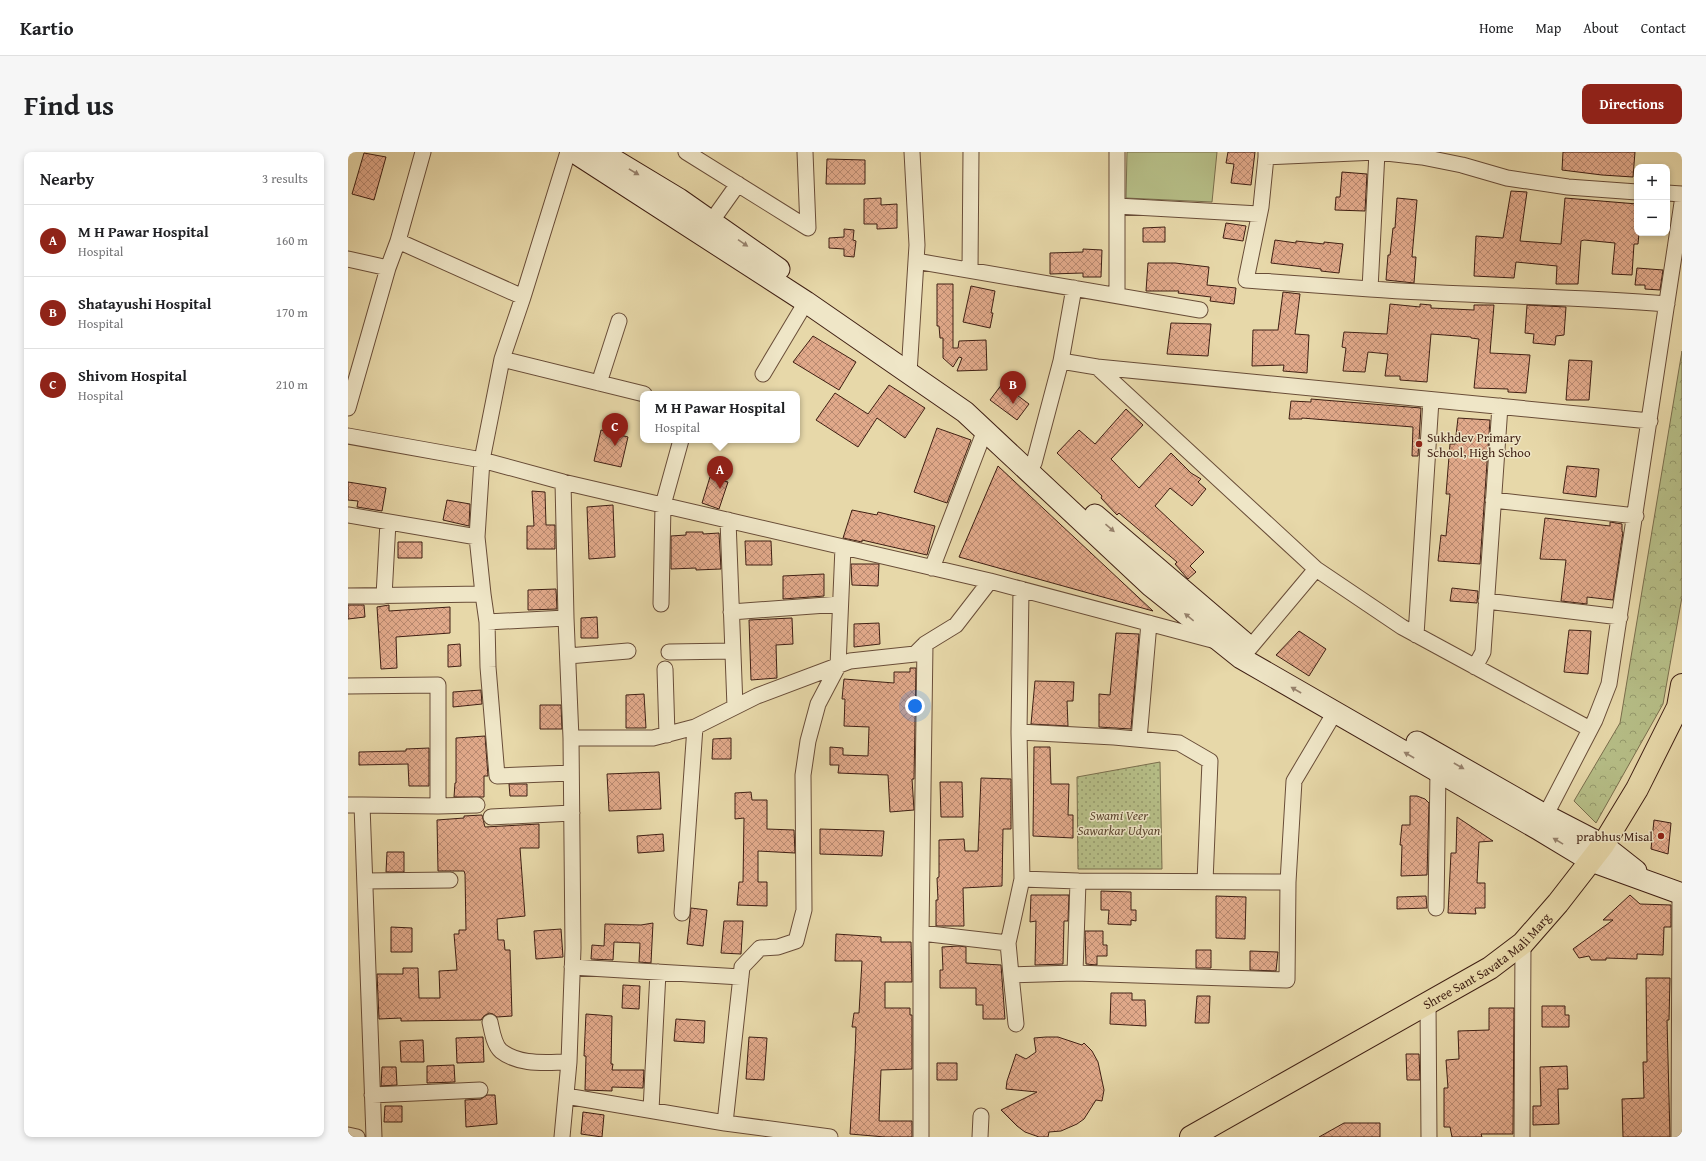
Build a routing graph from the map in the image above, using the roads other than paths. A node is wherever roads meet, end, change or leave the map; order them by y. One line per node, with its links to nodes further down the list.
1 (422, 152): 20 (street)
2 (568, 152): 28 (street)
3 (574, 152): 29 (main road)
4 (601, 152): 19 (main road, one-way to 19)
5 (686, 152): 12 (street)
6 (912, 152): 22 (street)
7 (971, 152): 24 (street)
8 (1117, 152): 17 (street)
9 (1377, 152): 11 (street); 13 (street); 26 (street)
10 (802, 154): 12 (street)
11 (1266, 155): 18 (street)
12 (738, 184): 19 (street)
13 (1634, 192)
14 (1670, 193): 15 (street)
15 (1682, 194)
16 (1682, 203): 30 (street)
17 (1117, 206): 18 (street); 27 (street)
18 (1260, 214): 26 (street)
19 (711, 222): 35 (main road, one-way to 35)
20 (398, 241): 23 (street); 28 (street)
21 (348, 259): 23 (street)
22 (916, 260): 24 (street); 35 (street)
23 (388, 268): 42 (street)
24 (970, 270): 25 (street)
25 (1074, 288): 27 (street); 34 (street)
26 (1370, 289): 30 (street)
27 (1117, 295): 31 (street)
28 (523, 297): 33 (street)
29 (806, 302): 35 (main road); 37 (street)
30 (1667, 304): 43 (street)
31 (1200, 310)
32 (619, 321): 38 (street)
33 (502, 359): 38 (street); 47 (street)
34 (1061, 361): 36 (street); 48 (street)
35 (910, 366): 44 (main road); 48 (main road)
36 (1097, 367): 40 (street); 59 (street)
37 (763, 374)
38 (599, 383): 39 (street)
39 (640, 393)
40 (1431, 400): 41 (street); 73 (street)
41 (1500, 406): 43 (street); 50 (street)
42 (348, 408)
43 (1650, 421): 53 (street)
44 (985, 430): 58 (street); 74 (main road, one-way to 44)
45 (348, 436): 47 (street)
46 (680, 443): 51 (street)
47 (482, 460): 49 (street); 56 (street)
48 (1034, 463): 79 (main road, one-way to 79)
49 (563, 482): 51 (street); 70 (street)
50 (1493, 500): 53 (street); 65 (street)
51 (663, 505): 54 (street); 66 (street)
52 (348, 515): 55 (street)
53 (1636, 516): 69 (street)
54 (728, 520): 57 (street); 68 (street)
55 (388, 522): 56 (street); 64 (street)
56 (477, 537): 62 (street)
57 (843, 547): 58 (street); 67 (street)
58 (932, 568): 60 (street)
59 (1316, 569): 73 (street); 79 (street)
60 (990, 581): 61 (street); 75 (street)
61 (1021, 590): 72 (street); 90 (street)
62 (483, 594): 64 (street); 71 (street)
63 (348, 596): 64 (street)
64 (384, 596)
65 (1486, 601): 69 (street); 82 (street)
66 (660, 604)
67 (840, 604): 68 (street); 81 (street)
68 (731, 612): 77 (street)
69 (1620, 617): 89 (street)
70 (566, 618): 71 (street); 80 (street)
71 (486, 622): 95 (street)
72 (1149, 623): 74 (street); 93 (street)
73 (1416, 635): 82 (street)
74 (1222, 643): 79 (main road)
75 (925, 644): 81 (street); 112 (street)
76 (628, 650): 80 (street)
77 (733, 651): 78 (street); 86 (street)
78 (669, 652)
79 (1246, 653): 87 (main road, one-way to 79); 101 (main road, one-way to 101)
80 (568, 656): 92 (street)
81 (838, 666): 86 (street); 119 (street)
82 (1475, 667): 89 (street)
83 (665, 669): 91 (street)
84 (1682, 685): 102 (main road, Shree Sant Savata Mali Marg)
85 (348, 686): 98 (street)
86 (736, 707): 88 (street)
87 (1335, 712): 94 (main road, one-way to 87); 108 (street)
88 (695, 727): 91 (street); 111 (street)
89 (1590, 729): 101 (street)
90 (1019, 732): 93 (street); 103 (street)
91 (668, 735): 92 (street)
92 (571, 738): 95 (street)
93 (1139, 739): 107 (street)
94 (1438, 771): 101 (main road); 110 (street)
95 (571, 773): 99 (street)
96 (355, 805): 98 (street); 106 (street)
97 (477, 805): 98 (street)
98 (438, 806)
99 (572, 813): 100 (street); 115 (street)
100 (491, 817)
101 (1542, 822): 102 (main road)
102 (1597, 853): 109 (main road); 114 (main road, Shree Sant Savata Mali Marg)
103 (1022, 879): 105 (street); 113 (street)
104 (450, 880): 106 (street)
105 (1078, 880): 107 (street); 117 (street)
106 (365, 881): 125 (street)
107 (1205, 882): 108 (street)
108 (1288, 882): 117 (street)
109 (1681, 894): 140 (street)
110 (1436, 908)
111 (682, 913)
112 (921, 933): 113 (street); 135 (street)
113 (1008, 943): 118 (street)
114 (1523, 943): 120 (main road, Shree Sant Savata Mali Marg); 139 (street)
115 (572, 967): 116 (street); 123 (street)
116 (658, 972): 119 (street); 127 (street)
117 (1075, 973): 118 (street)
118 (1011, 976): 122 (street)
119 (741, 977): 129 (street)
120 (1428, 1003): 137 (main road, Shree Sant Savata Mali Marg); 138 (street)
121 (490, 1022): 123 (street)
122 (1016, 1024)
123 (569, 1062): 126 (street)
124 (480, 1090): 125 (street)
125 (372, 1095): 132 (street)
126 (566, 1096): 127 (street); 133 (street)
127 (651, 1110): 129 (street)
128 (981, 1116): 136 (street)
129 (725, 1123): 134 (street)
130 (348, 1135): 131 (street)
131 (357, 1137)
132 (374, 1137)
133 (562, 1137)
134 (830, 1137)
135 (921, 1137)
136 (980, 1137)
137 (1191, 1137)
138 (1429, 1137)
139 (1522, 1137)
140 (1679, 1137)

